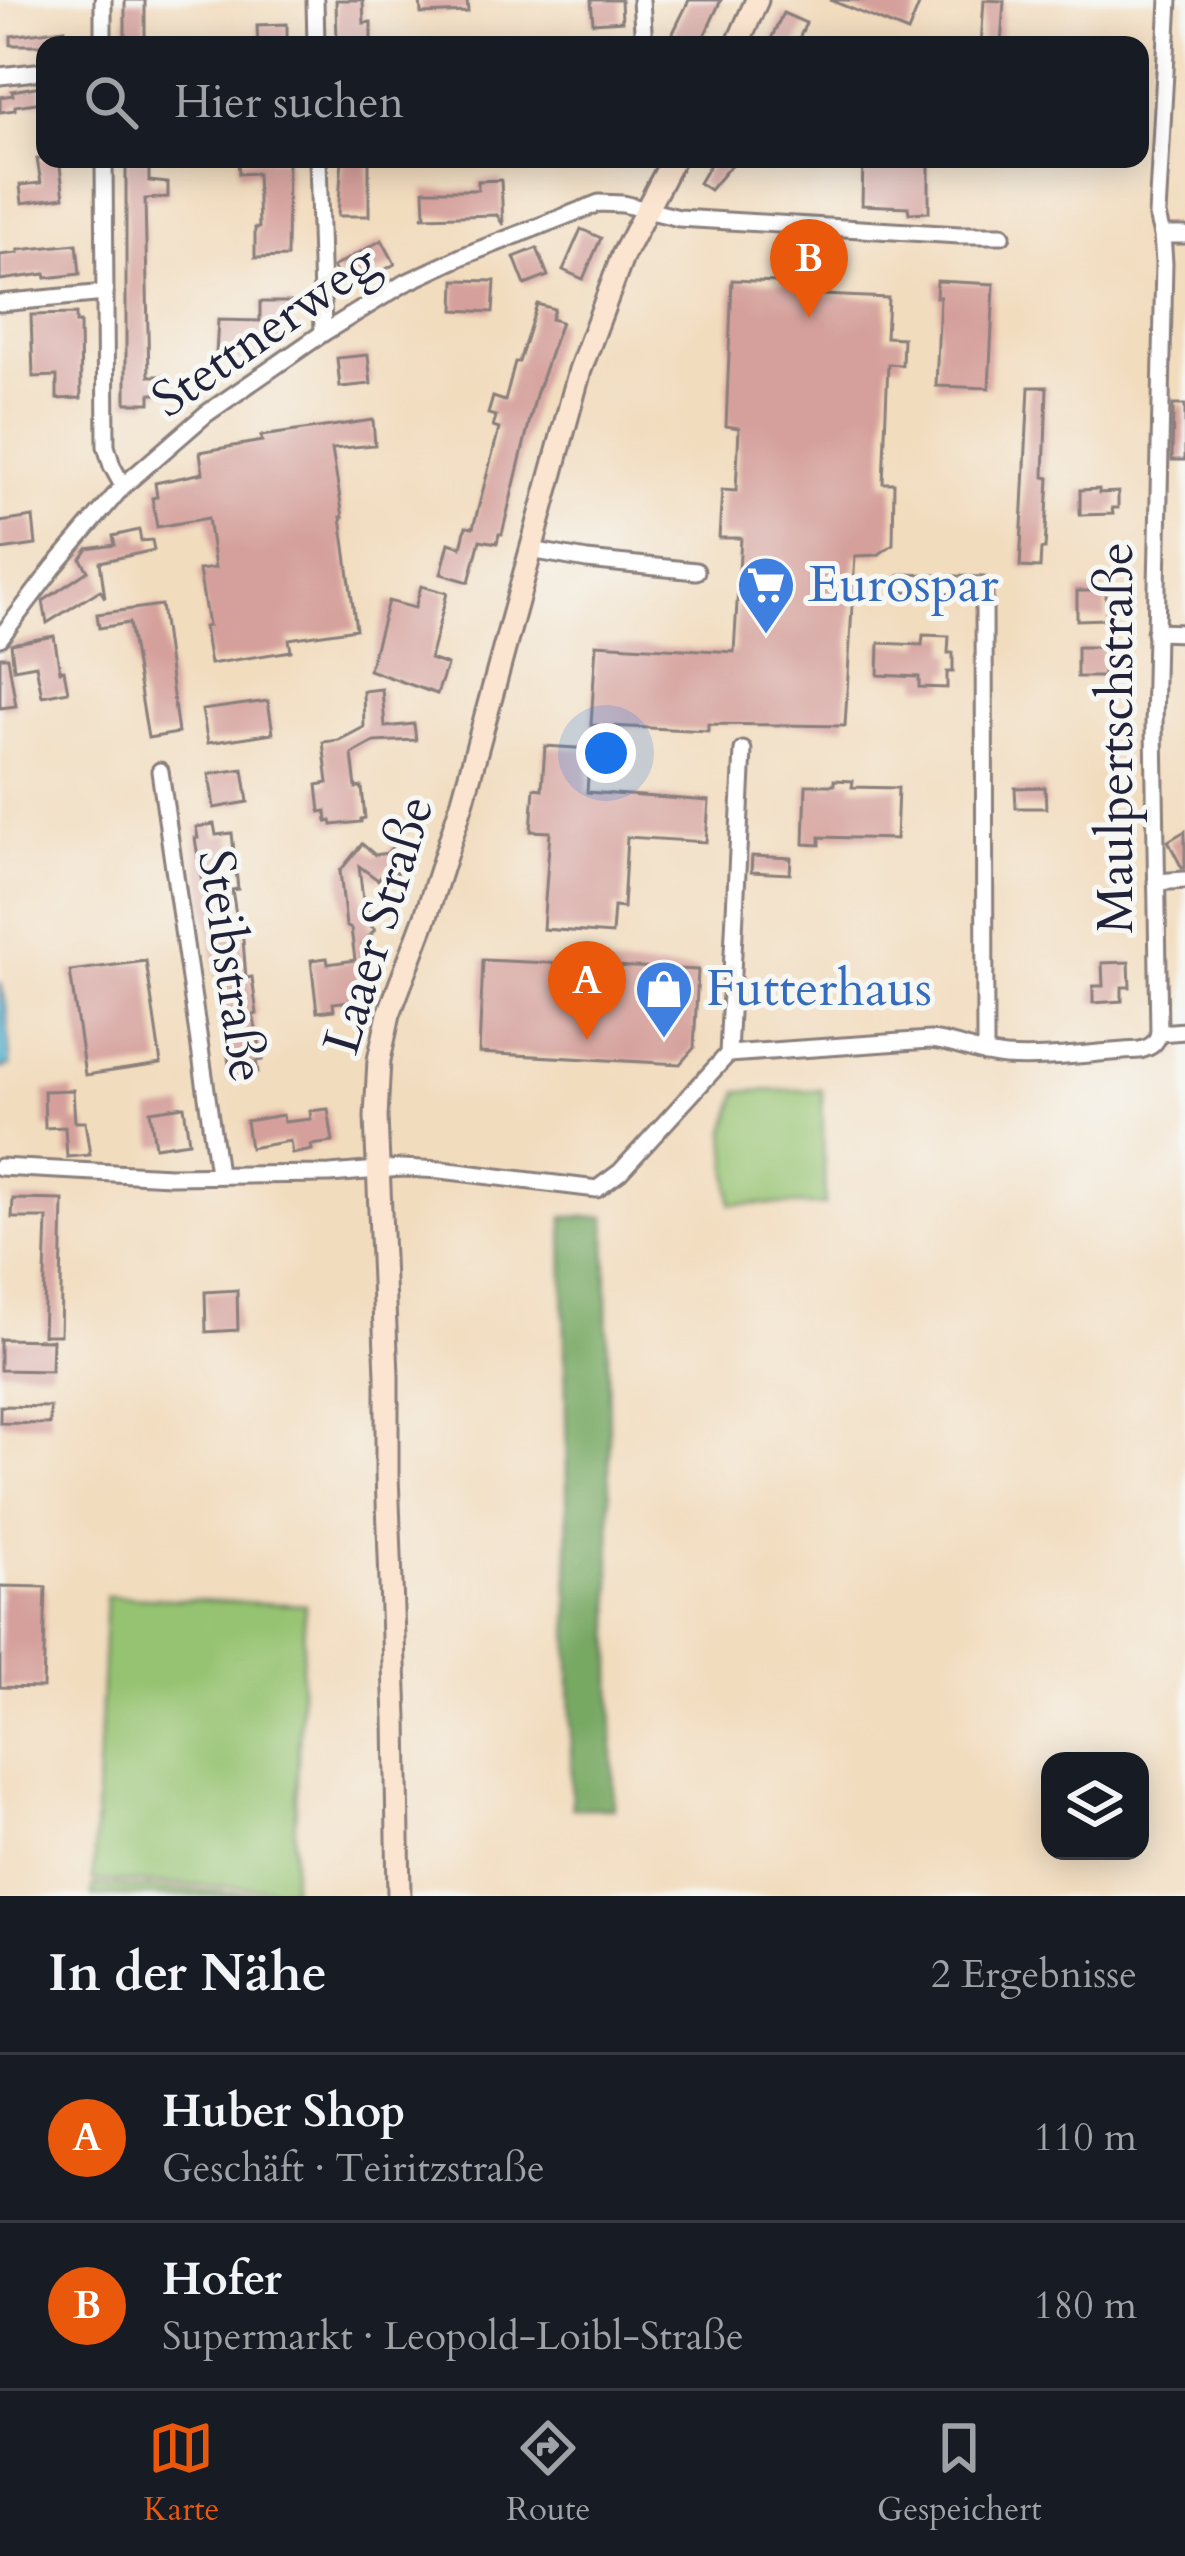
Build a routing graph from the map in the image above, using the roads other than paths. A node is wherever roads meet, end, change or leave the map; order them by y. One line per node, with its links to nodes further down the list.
1 (103, 0): 6 (street)
2 (315, 0): 7 (street)
3 (641, 0): 8 (street)
4 (758, 0): 9 (street)
5 (1169, 0): 17 (street, Maulpertschstraße)
6 (103, 36)
7 (316, 36)
8 (643, 36)
9 (741, 36)
10 (36, 71): 11 (street)
11 (0, 76)
12 (104, 168): 19 (street)
13 (318, 168): 21 (street)
14 (668, 168): 15 (street, Laaer Straße)
15 (647, 208): 16 (street, Stettnerweg); 21 (street, Stettnerweg); 23 (street, Laaer Straße)
16 (1002, 235)
17 (1162, 235): 18 (street); 26 (street, Maulpertschstraße)
18 (1185, 235)
19 (105, 293): 20 (street); 22 (street)
20 (0, 303)
21 (322, 333): 22 (street, Stettnerweg)
22 (124, 486): 28 (street, Stettnerweg)
23 (531, 550): 24 (street); 38 (street, Laaer Straße)
24 (696, 571)
25 (904, 583): 36 (street)
26 (1156, 632): 27 (street); 32 (street, Maulpertschstraße)
27 (1185, 633)
28 (0, 638)
29 (743, 750): 35 (street)
30 (160, 772): 39 (street, Steibstraße)
31 (1185, 880): 32 (street)
32 (1156, 882): 34 (street, Maulpertschstraße)
33 (1185, 1031): 34 (street)
34 (1159, 1033): 36 (street)
35 (728, 1054): 36 (street); 38 (street)
36 (985, 1054)
37 (0, 1167): 39 (street)
38 (378, 1171): 39 (street); 40 (street, Laaer Straße)
39 (218, 1173)
40 (399, 1896)

